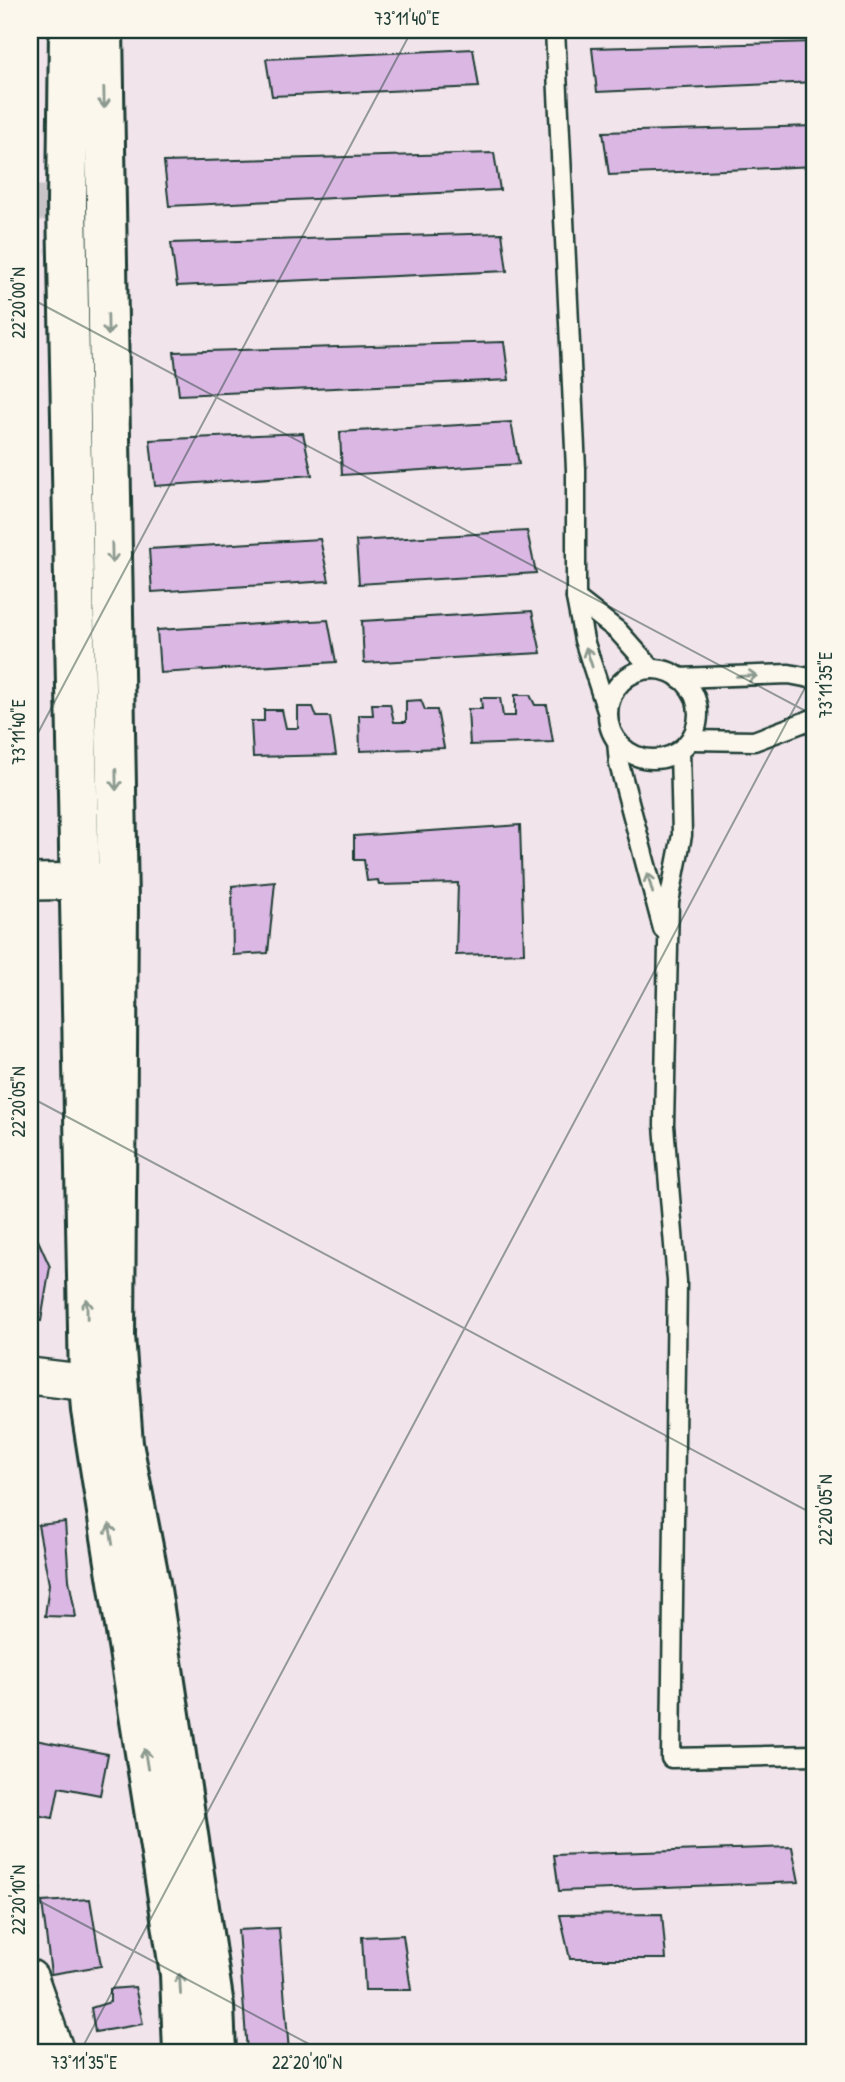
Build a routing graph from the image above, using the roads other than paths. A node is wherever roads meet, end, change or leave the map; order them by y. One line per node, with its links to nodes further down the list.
1 (69, 30): 14 (main road)
2 (103, 30): 12 (main road, one-way to 12)
3 (555, 30): 4 (lane)
4 (576, 598): 5 (lane); 8 (lane, one-way to 4)
5 (652, 670): 6 (lane); 8 (lane)
6 (679, 678): 7 (lane, one-way to 7); 11 (lane)
7 (815, 679)
8 (608, 714): 10 (lane)
9 (815, 718): 11 (lane)
10 (617, 741): 11 (lane); 15 (lane, one-way to 10)
11 (685, 745): 15 (lane)
12 (117, 881): 14 (street); 16 (main road)
13 (30, 882): 14 (street)
14 (79, 882): 16 (main road, one-way to 14)
15 (668, 949): 18 (lane)
16 (98, 1370): 17 (street); 19 (main road)
17 (30, 1376)
18 (815, 1755)
19 (167, 1798): 22 (main road, one-way to 19); 23 (main road)
20 (30, 1978): 21 (street)
21 (56, 2052)
22 (183, 2052)
23 (216, 2052)

